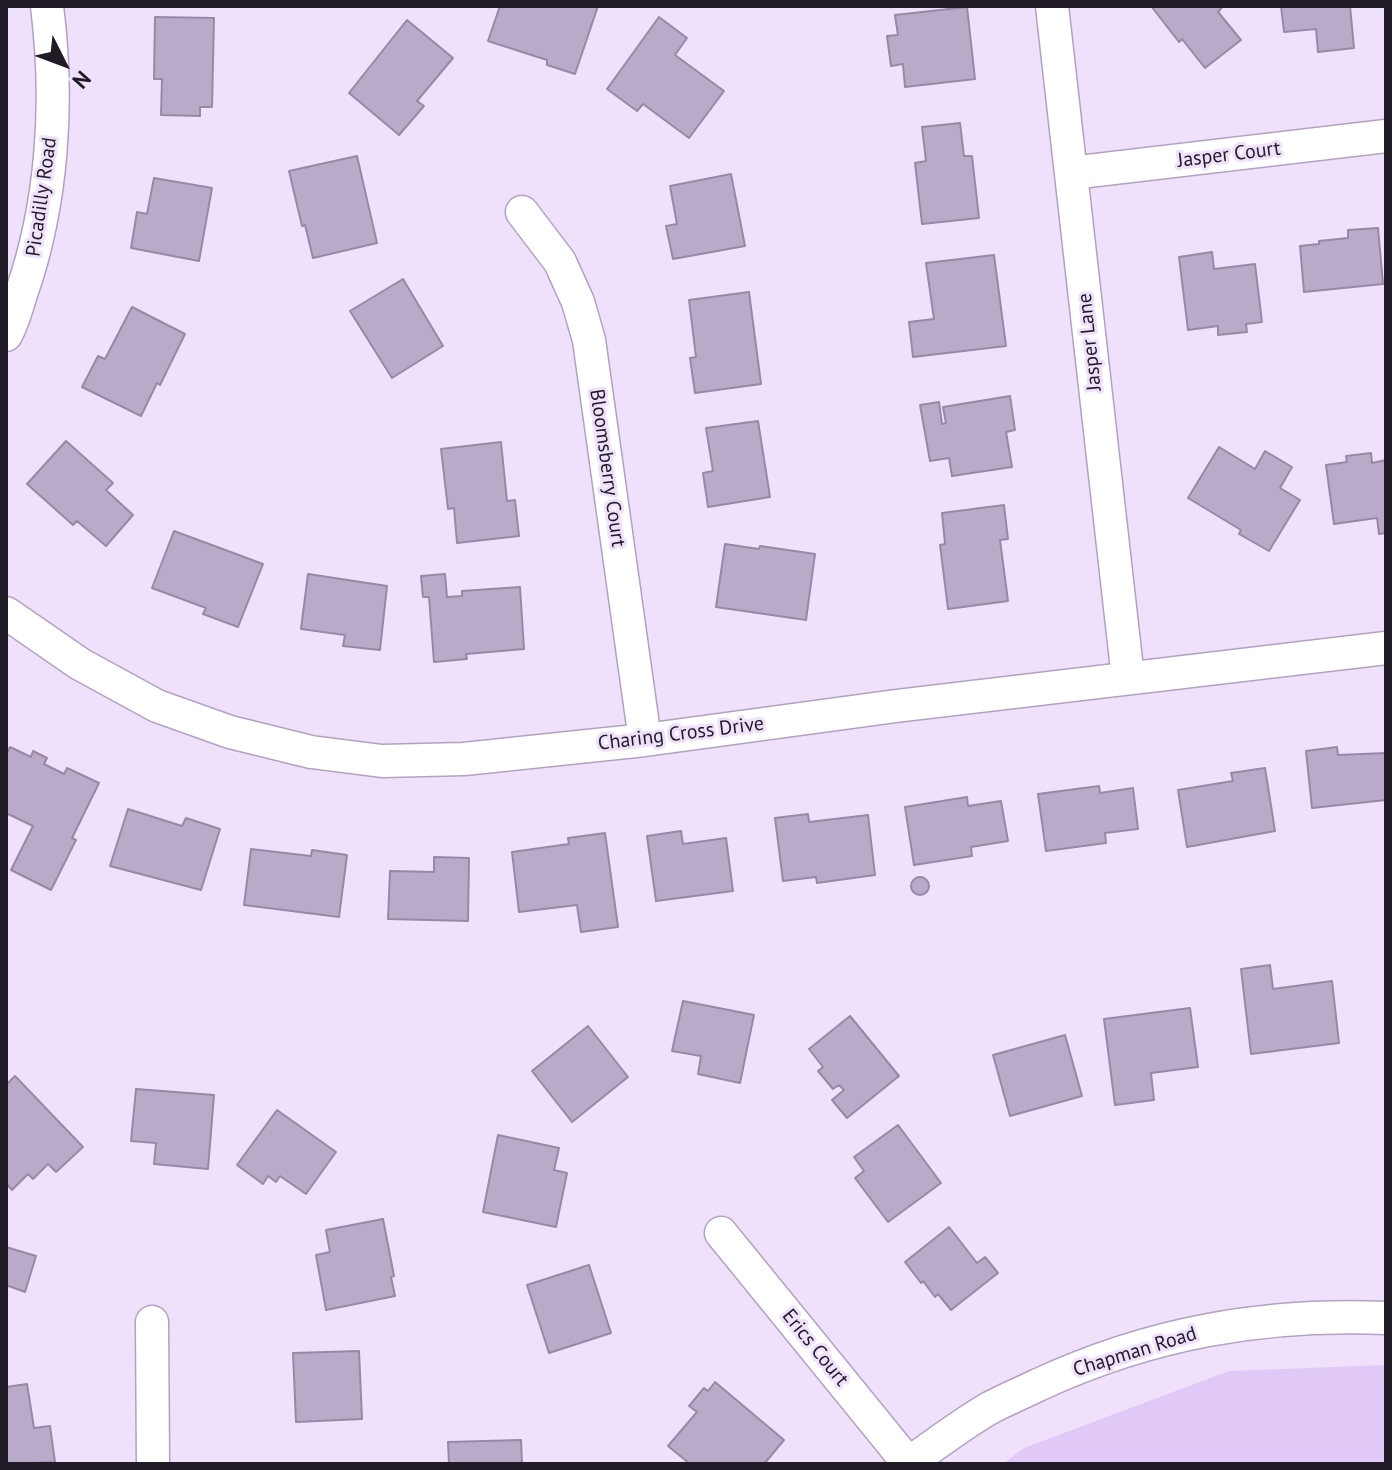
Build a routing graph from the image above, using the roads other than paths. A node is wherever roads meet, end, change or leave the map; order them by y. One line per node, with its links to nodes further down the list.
1 (47, 6): 6 (street, Picadilly Road)
2 (1052, 6): 4 (street, Jasper Lane)
3 (1386, 136): 4 (street, Jasper Court)
4 (1071, 173): 9 (street, Jasper Lane)
5 (522, 212): 10 (street, Bloomsberry Court)
6 (6, 335)
7 (6, 613): 10 (street, Charing Cross Drive)
8 (1386, 648): 9 (street, Charing Cross Drive)
9 (1128, 678): 10 (street, Charing Cross Drive)
10 (645, 740)
11 (721, 1233): 15 (street, Erics Court)
12 (1386, 1318): 15 (street, Chapman Road)
13 (152, 1322): 14 (street)
14 (153, 1464)
15 (909, 1464)

